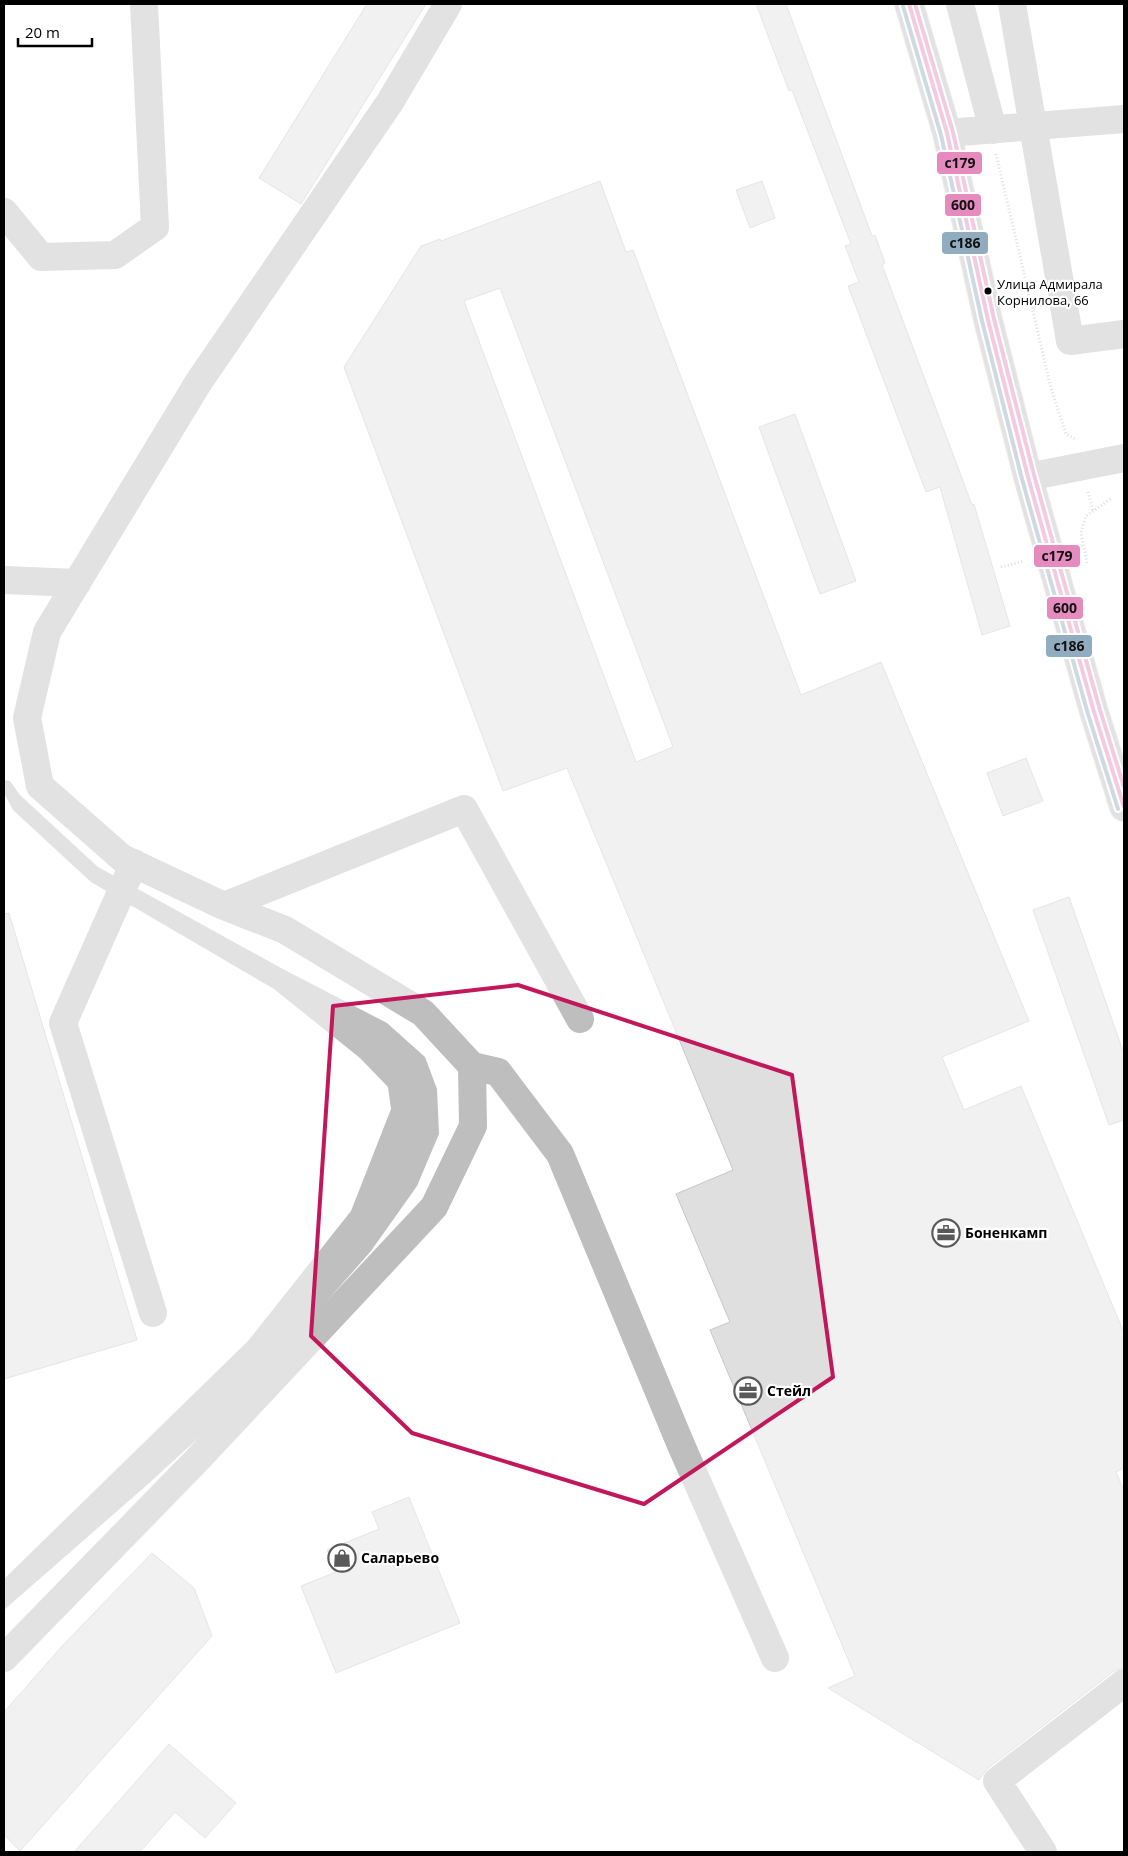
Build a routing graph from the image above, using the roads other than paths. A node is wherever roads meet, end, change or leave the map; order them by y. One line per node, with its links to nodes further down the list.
1 (144, 4): 10 (street)
2 (448, 4): 15 (street)
3 (908, 4): 9 (street)
4 (960, 4): 8 (street)
5 (1012, 4): 7 (street)
6 (1124, 120): 7 (street)
7 (1034, 128): 8 (street); 11 (street)
8 (997, 130): 9 (street)
9 (946, 133): 13 (street)
10 (4, 212)
11 (1124, 334)
12 (1124, 458): 13 (street)
13 (1028, 477): 16 (street)
14 (4, 580): 15 (street)
15 (77, 583): 17 (street)
16 (1124, 807)
17 (134, 863): 18 (street); 21 (street)
18 (224, 906): 19 (street); 20 (street)
19 (580, 1019)
20 (472, 1066): 22 (street); 23 (street)
21 (153, 1313)
22 (4, 1658)
23 (775, 1658)
24 (1124, 1683): 25 (street)
25 (1043, 1852)

